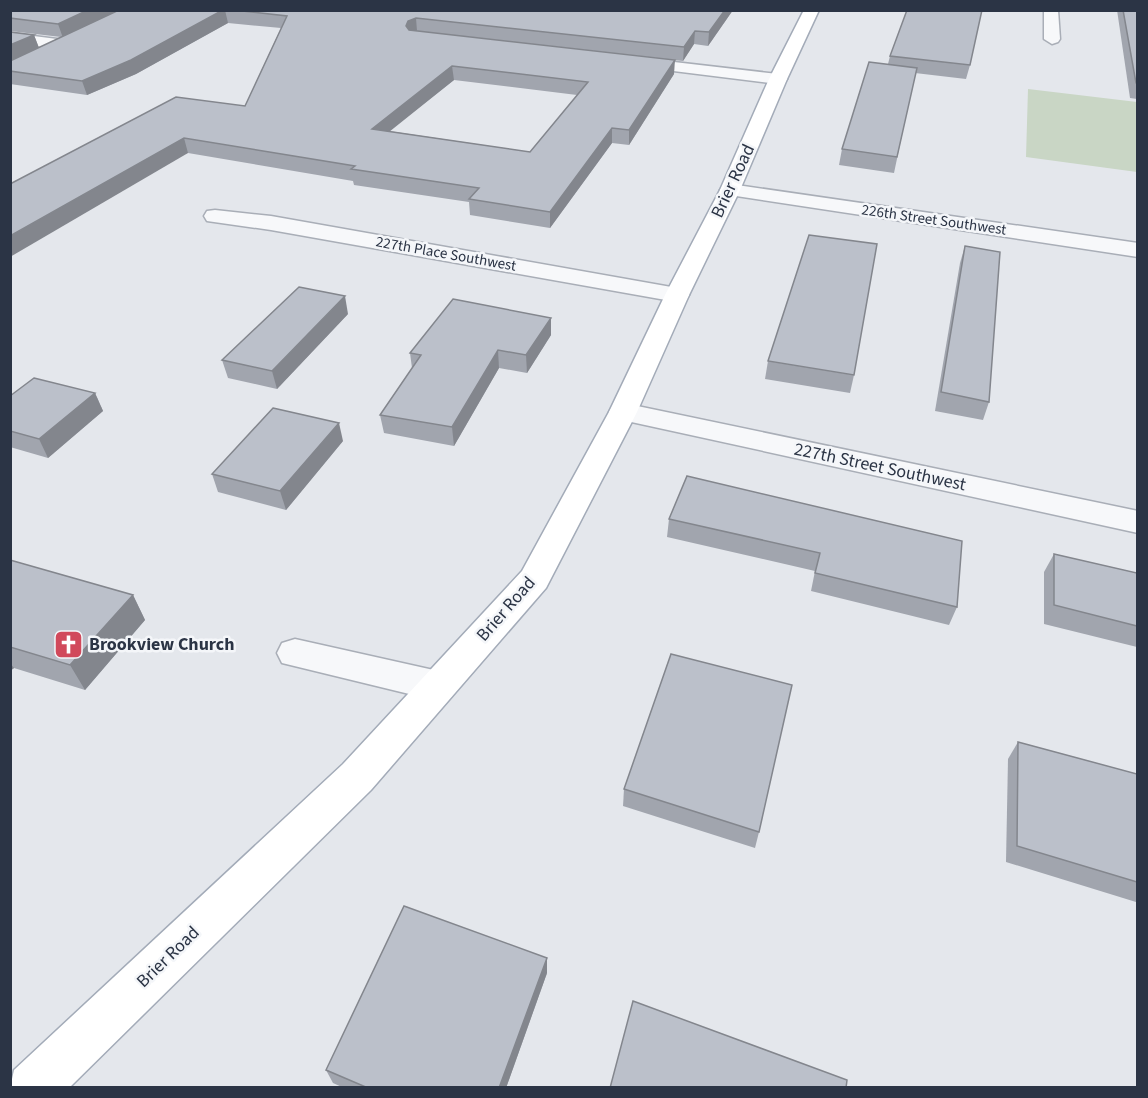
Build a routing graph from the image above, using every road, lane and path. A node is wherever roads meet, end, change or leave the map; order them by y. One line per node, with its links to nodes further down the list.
1 (812, 10): 7 (main road, Brier Road)
2 (1051, 10): 4 (street)
3 (10, 38): 5 (street)
4 (1052, 39)
5 (38, 58)
6 (616, 61): 7 (street)
7 (778, 79): 8 (main road, Brier Road)
8 (730, 190): 10 (street, 226th Street Southwest); 11 (main road, Brier Road)
9 (215, 216): 11 (street, 227th Place Southwest)
10 (1137, 250)
11 (677, 295): 12 (main road, Brier Road)
12 (623, 412): 13 (street, 227th Street Southwest); 15 (main road, Brier Road)
13 (1137, 522)
14 (295, 653): 15 (street)
15 (438, 686): 16 (main road, Brier Road)
16 (32, 1088)

